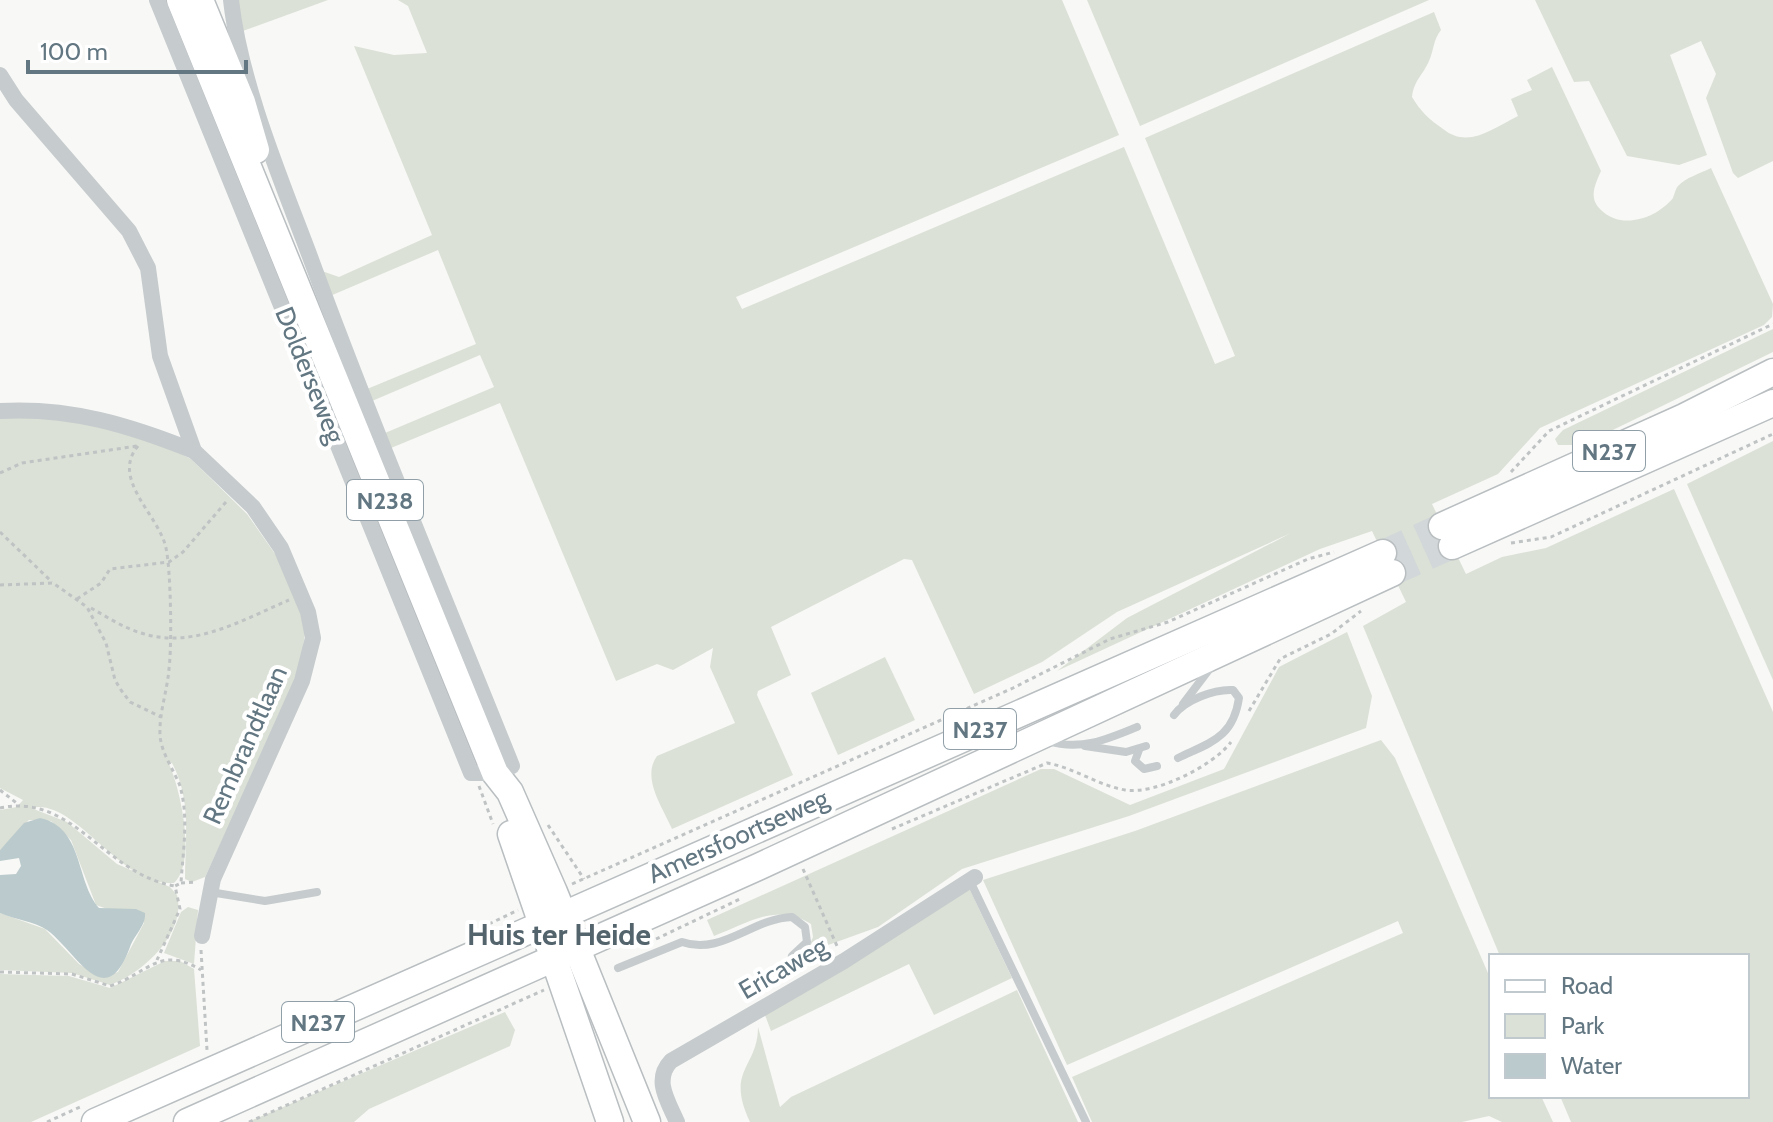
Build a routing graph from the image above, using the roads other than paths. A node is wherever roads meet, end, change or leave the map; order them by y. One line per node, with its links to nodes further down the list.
1 (157, 0): 17 (street, Dolderseweg)
2 (180, 0): 6 (main road, Dolderseweg / N238)
3 (200, 0): 6 (main road, Dolderseweg / N238)
4 (231, 0): 17 (street, Dolderseweg)
5 (0, 75): 10 (street, Rembrandtlaan)
6 (275, 227): 17 (main road, Dolderseweg / N238)
7 (1773, 372): 8 (main road, N237)
8 (1773, 403)
9 (0, 411): 10 (street)
10 (194, 451): 19 (street, Rembrandtlaan)
11 (1224, 648): 13 (main road, Amersfoortseweg / N237); 15 (lane, Amersfoortseweg); 21 (main road, Amersfoortseweg / N237)
12 (1137, 727): 14 (lane)
13 (1035, 737): 14 (lane); 24 (main road, Amersfoortseweg / N237)
14 (1084, 746): 16 (lane)
15 (1178, 758)
16 (1157, 766)
17 (495, 773): 21 (main road, Dolderseweg / N238)
18 (972, 879): 30 (street, Ericaweg); 31 (lane)
19 (209, 892): 20 (lane); 22 (street, Rembrandtlaan)
20 (317, 892)
21 (553, 910): 24 (main road, N238); 26 (main road, Amersfoortseweg / N237)
22 (202, 936)
23 (792, 956): 25 (lane)
24 (563, 964): 27 (main road, Amersfoortseweg / N237); 28 (main road, N238); 29 (main road, N238)
25 (618, 968)
26 (95, 1122)
27 (187, 1122)
28 (610, 1122)
29 (647, 1122)
30 (677, 1122)
31 (1086, 1122)

